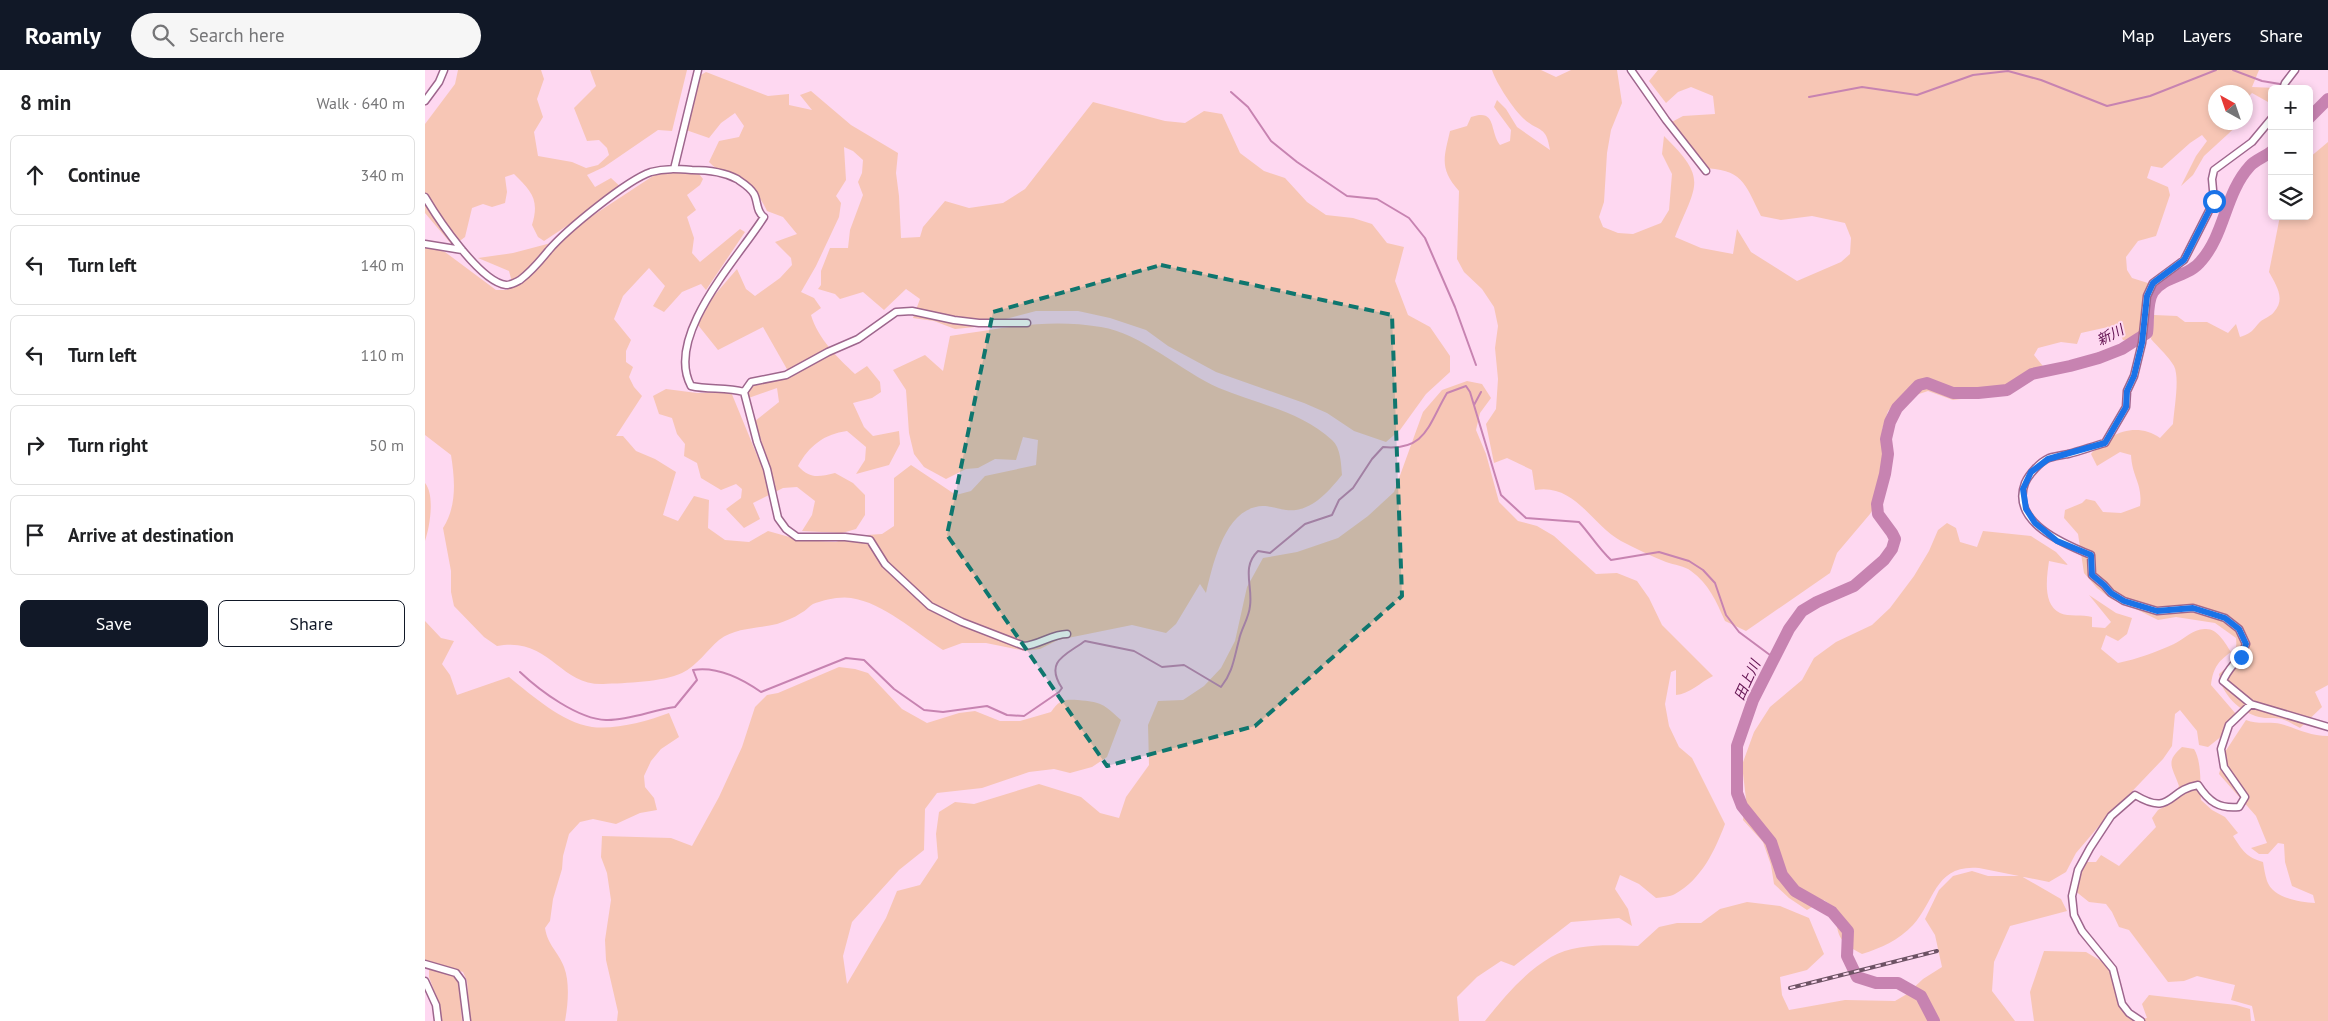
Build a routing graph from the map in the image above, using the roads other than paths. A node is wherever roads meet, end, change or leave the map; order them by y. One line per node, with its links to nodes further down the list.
1 (443, 70): 6 (street)
2 (698, 70): 8 (street)
3 (1631, 70): 9 (street)
4 (2295, 70): 5 (street)
5 (2284, 85)
6 (425, 101)
7 (2268, 123): 16 (street)
8 (674, 169): 12 (street); 14 (street)
9 (1706, 171)
10 (425, 198): 12 (street)
11 (425, 244): 12 (street)
12 (463, 250)
13 (1027, 323): 14 (street)
14 (744, 392): 15 (street)
15 (1067, 634)
16 (2251, 704): 17 (street); 22 (street)
17 (2328, 727)
18 (425, 964): 21 (street)
19 (425, 981): 20 (street)
20 (438, 1021)
21 (467, 1021)
22 (2141, 1021)

